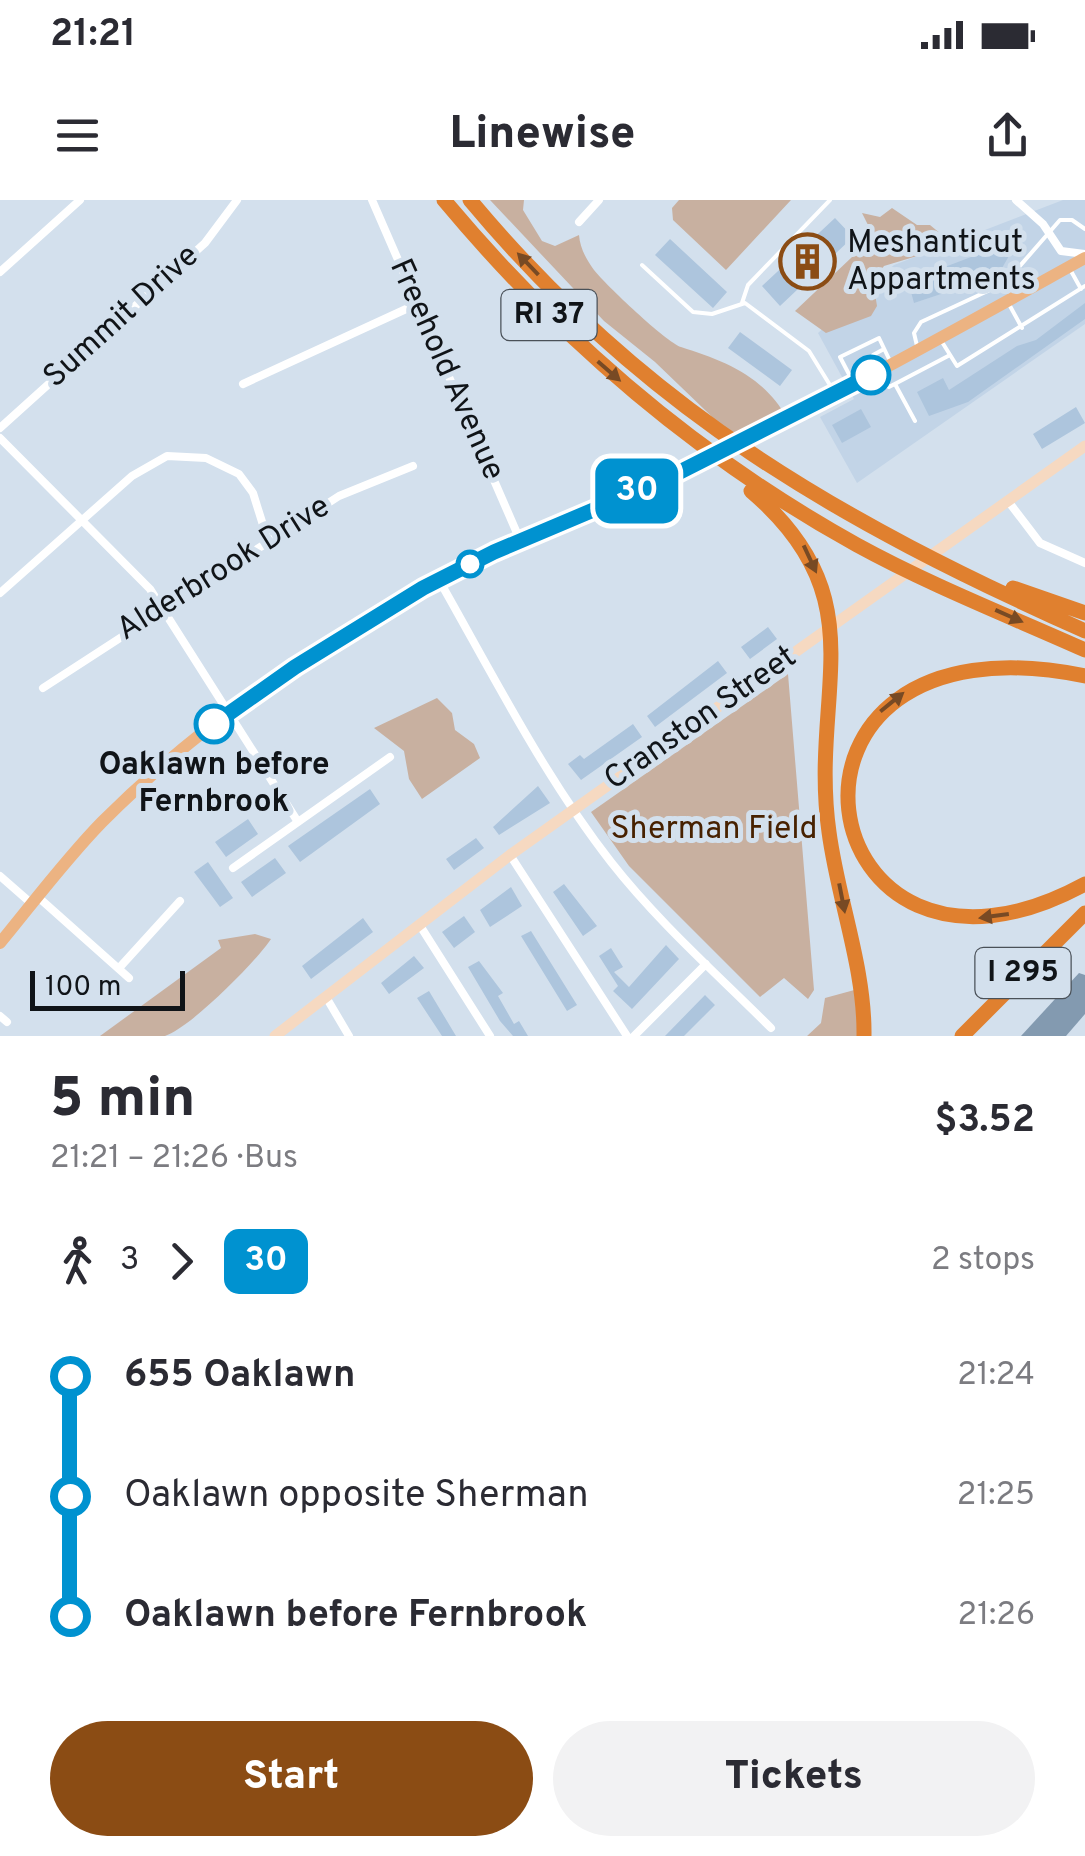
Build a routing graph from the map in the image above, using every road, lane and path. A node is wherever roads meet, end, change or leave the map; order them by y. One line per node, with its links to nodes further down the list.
1 (80, 200): 15 (street)
2 (236, 200): 35 (street, Summit Drive)
3 (372, 200): 20 (street, Freehold Avenue)
4 (444, 200): 33 (highway, RI 37, one-way to 33)
5 (470, 200): 44 (highway, RI 37, one-way to 5)
6 (599, 200): 9 (street)
7 (830, 200): 19 (lane)
8 (1016, 200): 10 (street)
9 (579, 222)
10 (1047, 229): 11 (lane); 12 (street); 17 (lane)
11 (1085, 229)
12 (1085, 256): 14 (main road)
13 (642, 264): 19 (lane)
14 (1068, 267): 16 (lane); 18 (main road)
15 (0, 272)
16 (1083, 287): 21 (lane)
17 (993, 290): 18 (lane); 24 (lane)
18 (1005, 302): 21 (lane); 22 (main road)
19 (742, 303): 32 (lane)
20 (417, 304): 29 (street); 41 (street, Freehold Avenue)
21 (1022, 328): 26 (lane)
22 (940, 338): 24 (main road); 26 (lane)
23 (884, 349): 25 (lane); 27 (lane); 30 (lane)
24 (919, 350): 27 (main road); 28 (lane)
25 (873, 355)
26 (950, 355): 28 (lane)
27 (886, 367): 30 (main road); 31 (lane)
28 (928, 367): 31 (lane)
29 (243, 384)
30 (854, 384): 32 (main road)
31 (895, 384): 34 (lane)
32 (836, 394): 41 (main road)
33 (667, 418): 50 (highway, RI 37, one-way to 50); 75 (highway, one-way to 75)
34 (915, 421)
35 (0, 428)
36 (0, 438): 40 (street)
37 (1085, 446): 39 (street, Cranston Street)
38 (413, 466): 42 (street, Alderbrook Drive)
39 (1008, 502): 43 (street); 55 (street, Cranston Street)
40 (82, 522): 42 (street); 46 (street); 47 (street)
41 (520, 540): 45 (main road)
42 (268, 541): 47 (street, Alderbrook Drive)
43 (1085, 563)
44 (951, 566): 48 (highway); 49 (highway)
45 (439, 580): 53 (main road); 55 (street)
46 (0, 593)
47 (164, 611): 52 (street, Alderbrook Drive); 53 (street)
48 (1085, 613)
49 (1085, 631)
50 (1085, 650)
51 (1085, 676): 60 (highway, one-way to 51)
52 (42, 688)
53 (228, 714): 56 (street); 61 (main road)
54 (390, 757): 56 (street)
55 (576, 808): 57 (street, Cranston Street); 66 (street)
56 (298, 822): 58 (street)
57 (510, 856): 64 (street, Cranston Street); 74 (street)
58 (232, 868)
59 (0, 876): 61 (street)
60 (1085, 884)
61 (35, 900): 65 (main road); 67 (street)
62 (180, 901): 67 (street)
63 (1085, 913): 76 (highway, I 295)
64 (419, 924): 69 (street, Cranston Street); 73 (street)
65 (0, 944)
66 (706, 964): 70 (street); 74 (street)
67 (120, 967): 68 (street)
68 (129, 978)
69 (326, 997): 71 (street, Cranston Street); 72 (street)
70 (771, 1028)
71 (275, 1036)
72 (349, 1036)
73 (490, 1036)
74 (630, 1036)
75 (864, 1036)
76 (962, 1036)

